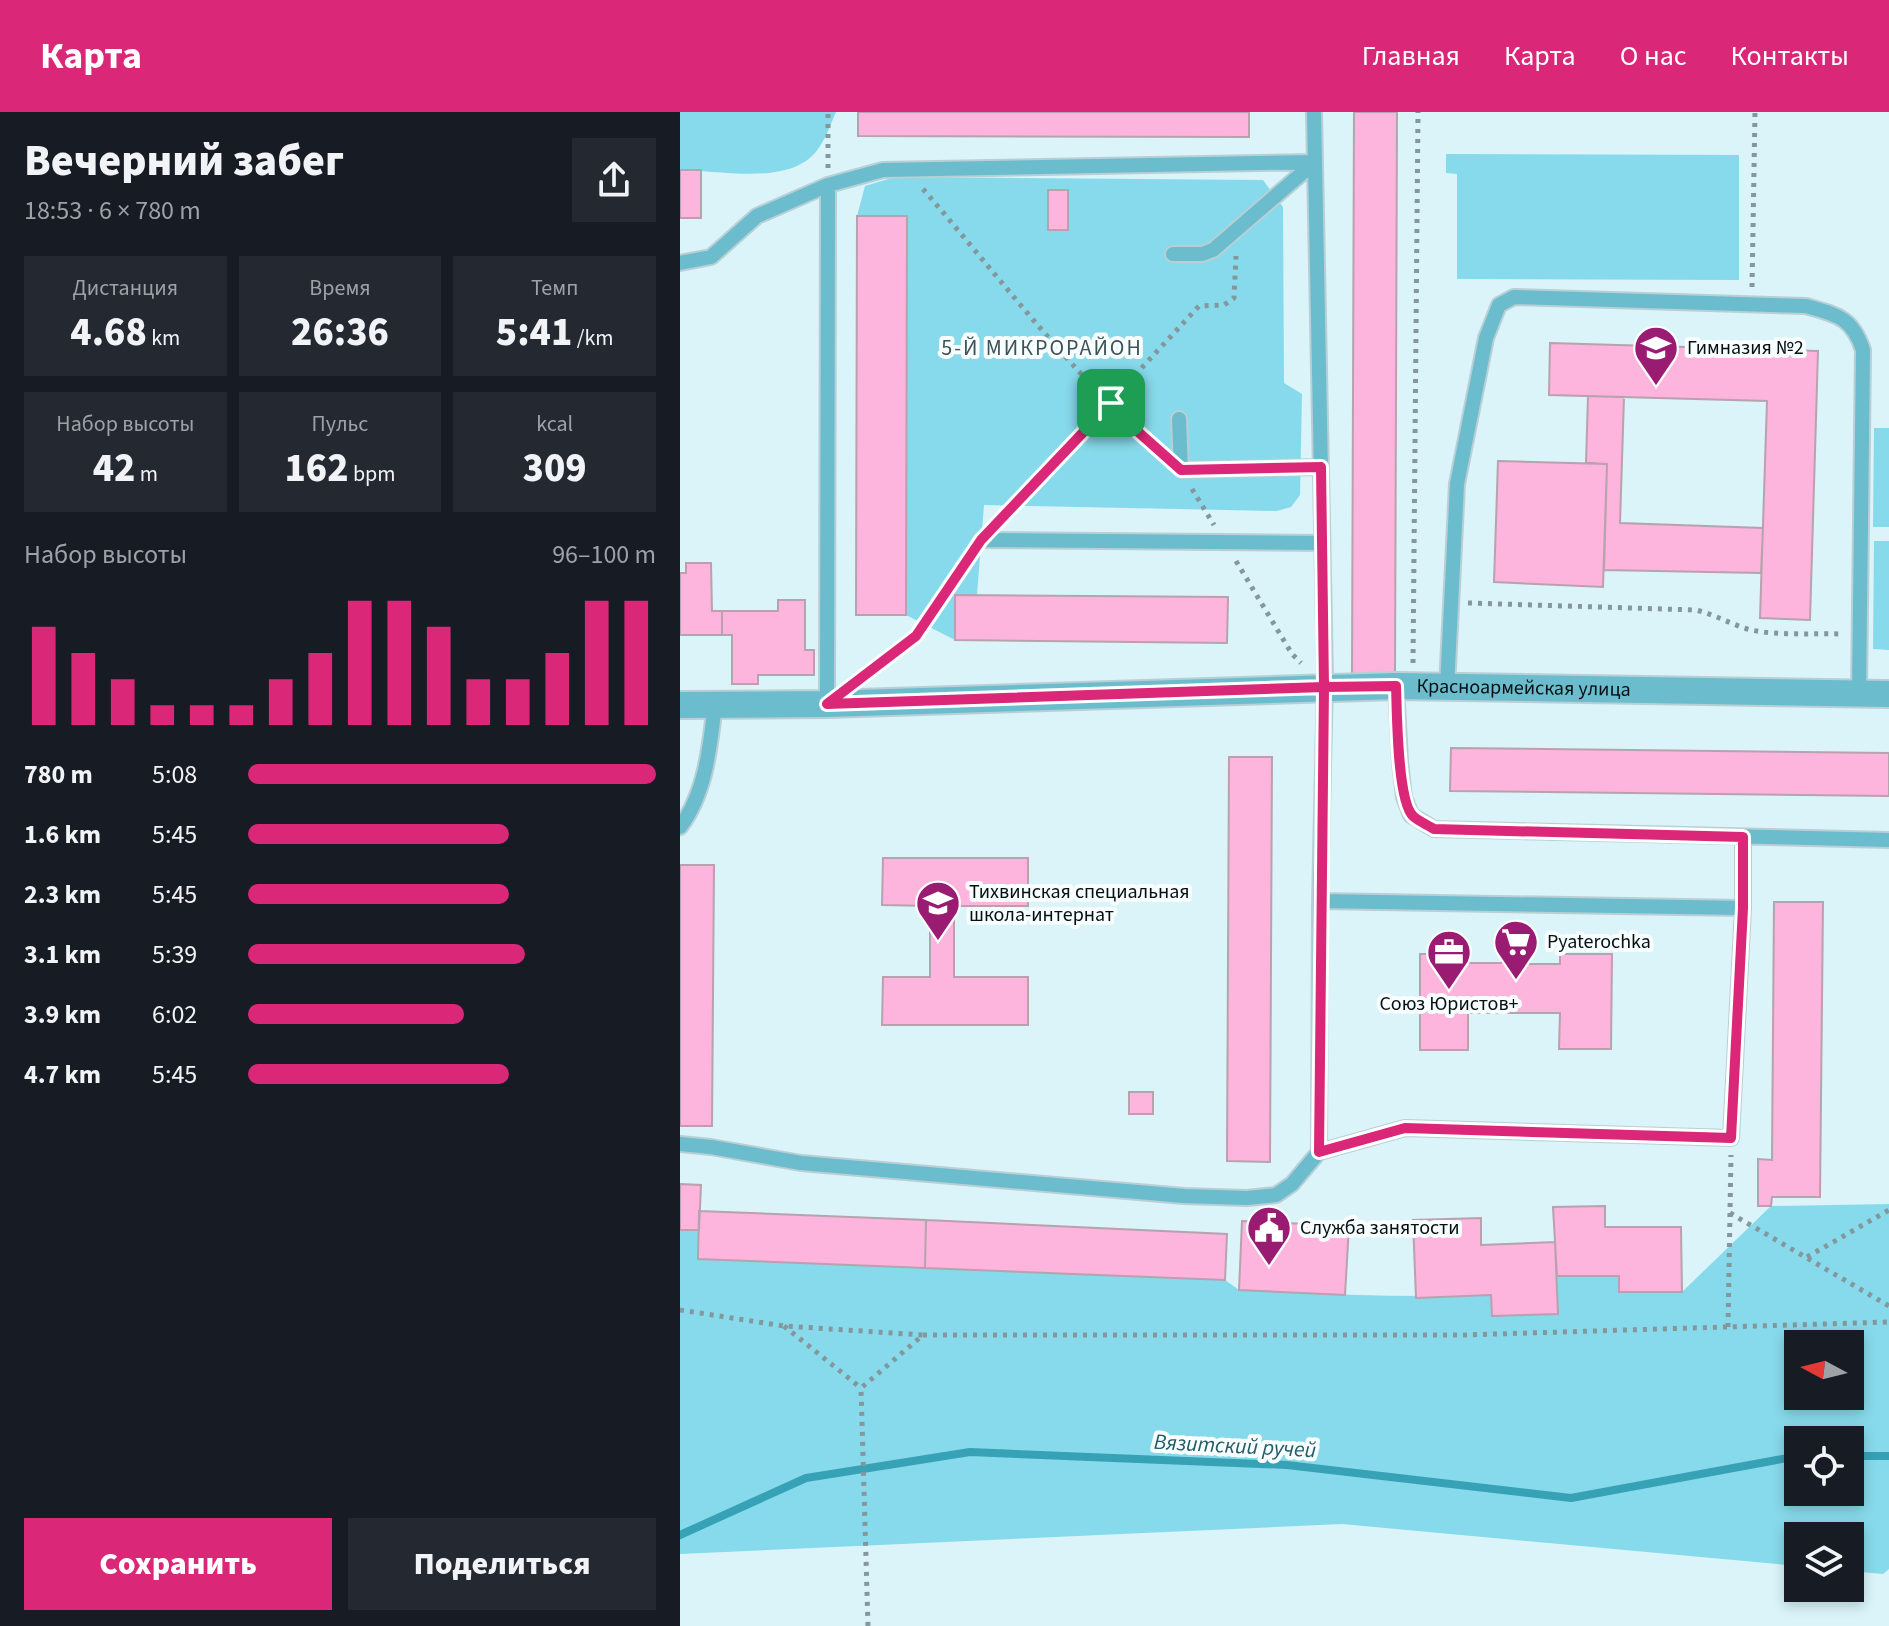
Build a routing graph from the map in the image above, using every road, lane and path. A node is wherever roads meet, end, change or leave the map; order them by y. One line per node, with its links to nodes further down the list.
1 (828, 112): 7 (path)
2 (1314, 112): 5 (lane)
3 (1418, 112): 22 (path)
4 (1755, 112): 11 (path)
5 (1315, 162): 6 (lane); 8 (lane); 14 (lane)
6 (907, 170): 7 (lane); 12 (path)
7 (828, 185): 10 (lane); 27 (lane)
8 (1237, 228): 9 (lane); 12 (path)
9 (1173, 254)
10 (680, 263)
11 (1752, 304): 19 (lane); 20 (lane)
12 (1111, 403): 15 (path); 16 (path)
13 (1179, 419): 15 (lane)
14 (1321, 467): 15 (lane); 18 (lane)
15 (1181, 470): 17 (path)
16 (981, 540): 17 (lane); 27 (path)
17 (1225, 542): 18 (lane); 21 (path)
18 (1322, 543): 21 (lane)
19 (1451, 603): 20 (path); 23 (lane)
20 (1860, 634): 24 (lane)
21 (1325, 683): 22 (street, Красноармейская улица); 27 (street, Красноармейская улица); 32 (lane)
22 (1404, 686): 23 (street, Красноармейская улица); 30 (lane)
23 (1447, 687): 24 (street, Красноармейская улица)
24 (1859, 693): 25 (street, Красноармейская улица)
25 (1889, 694)
26 (715, 704): 27 (street, Красноармейская улица); 28 (street, Красноармейская улица); 29 (lane)
27 (827, 704)
28 (680, 705)
29 (680, 827)
30 (1743, 837): 31 (lane); 33 (lane)
31 (1889, 840)
32 (1320, 901): 33 (lane); 36 (lane)
33 (1743, 908): 34 (lane)
34 (1731, 1138): 36 (lane); 38 (path)
35 (680, 1144): 36 (lane)
36 (1319, 1152)
37 (1889, 1210): 39 (path)
38 (1730, 1213): 39 (path); 44 (path)
39 (1806, 1258): 40 (path)
40 (1889, 1306)
41 (680, 1310): 43 (path)
42 (1889, 1322): 44 (path)
43 (784, 1326): 45 (path); 46 (path)
44 (1728, 1327): 45 (path)
45 (923, 1335): 46 (path)
46 (861, 1388): 47 (path)
47 (868, 1626)

